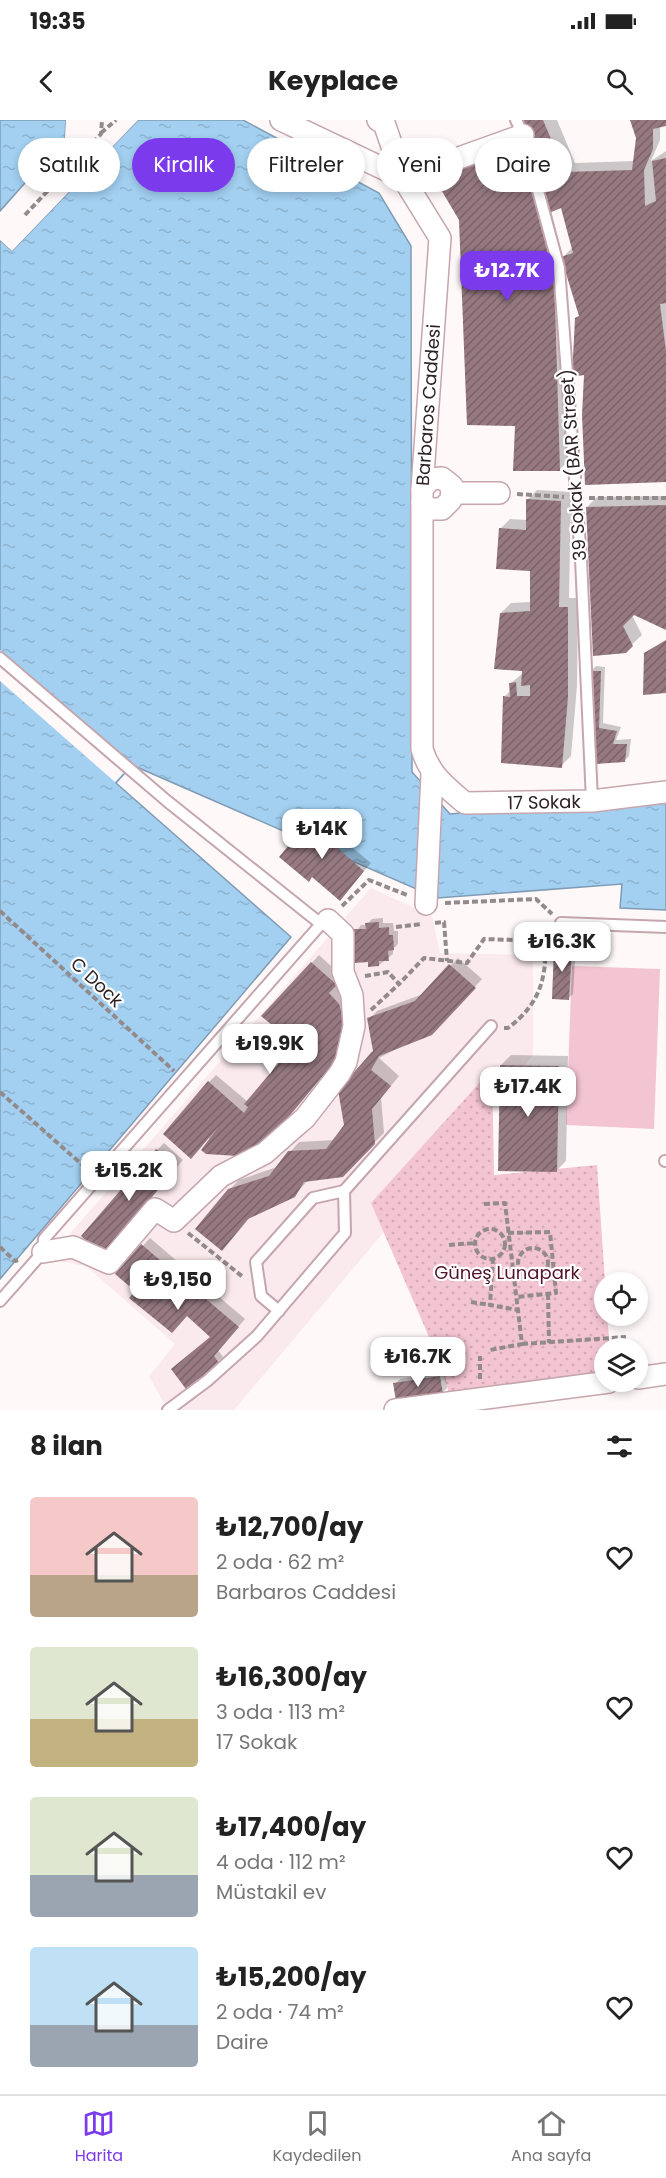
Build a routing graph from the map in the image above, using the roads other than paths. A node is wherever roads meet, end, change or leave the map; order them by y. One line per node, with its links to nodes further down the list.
1 (281, 120): 6 (street)
2 (378, 120): 4 (street, Barbaros Caddesi)
3 (520, 127): 5 (street); 13 (lane, 39 Sokak (BAR Street))
4 (389, 138)
5 (463, 152)
6 (377, 166)
7 (412, 192): 9 (street, Barbaros Caddesi)
8 (499, 493): 9 (street)
9 (422, 496): 11 (street, Barbaros Caddesi)
10 (0, 658): 20 (lane)
11 (432, 774): 13 (street, 17 Sokak); 14 (street)
12 (666, 792): 13 (street, 17 Sokak)
13 (592, 801)
14 (426, 904)
15 (333, 915): 20 (street)
16 (561, 923): 17 (lane)
17 (666, 927)
18 (491, 1026): 19 (lane)
19 (344, 1191): 22 (lane); 22 (lane)
20 (43, 1252): 21 (lane)
21 (0, 1301)
22 (279, 1311): 26 (lane)
23 (666, 1374): 24 (street)
24 (648, 1377)
25 (594, 1384): 27 (street)
26 (168, 1410)
27 (395, 1410)

